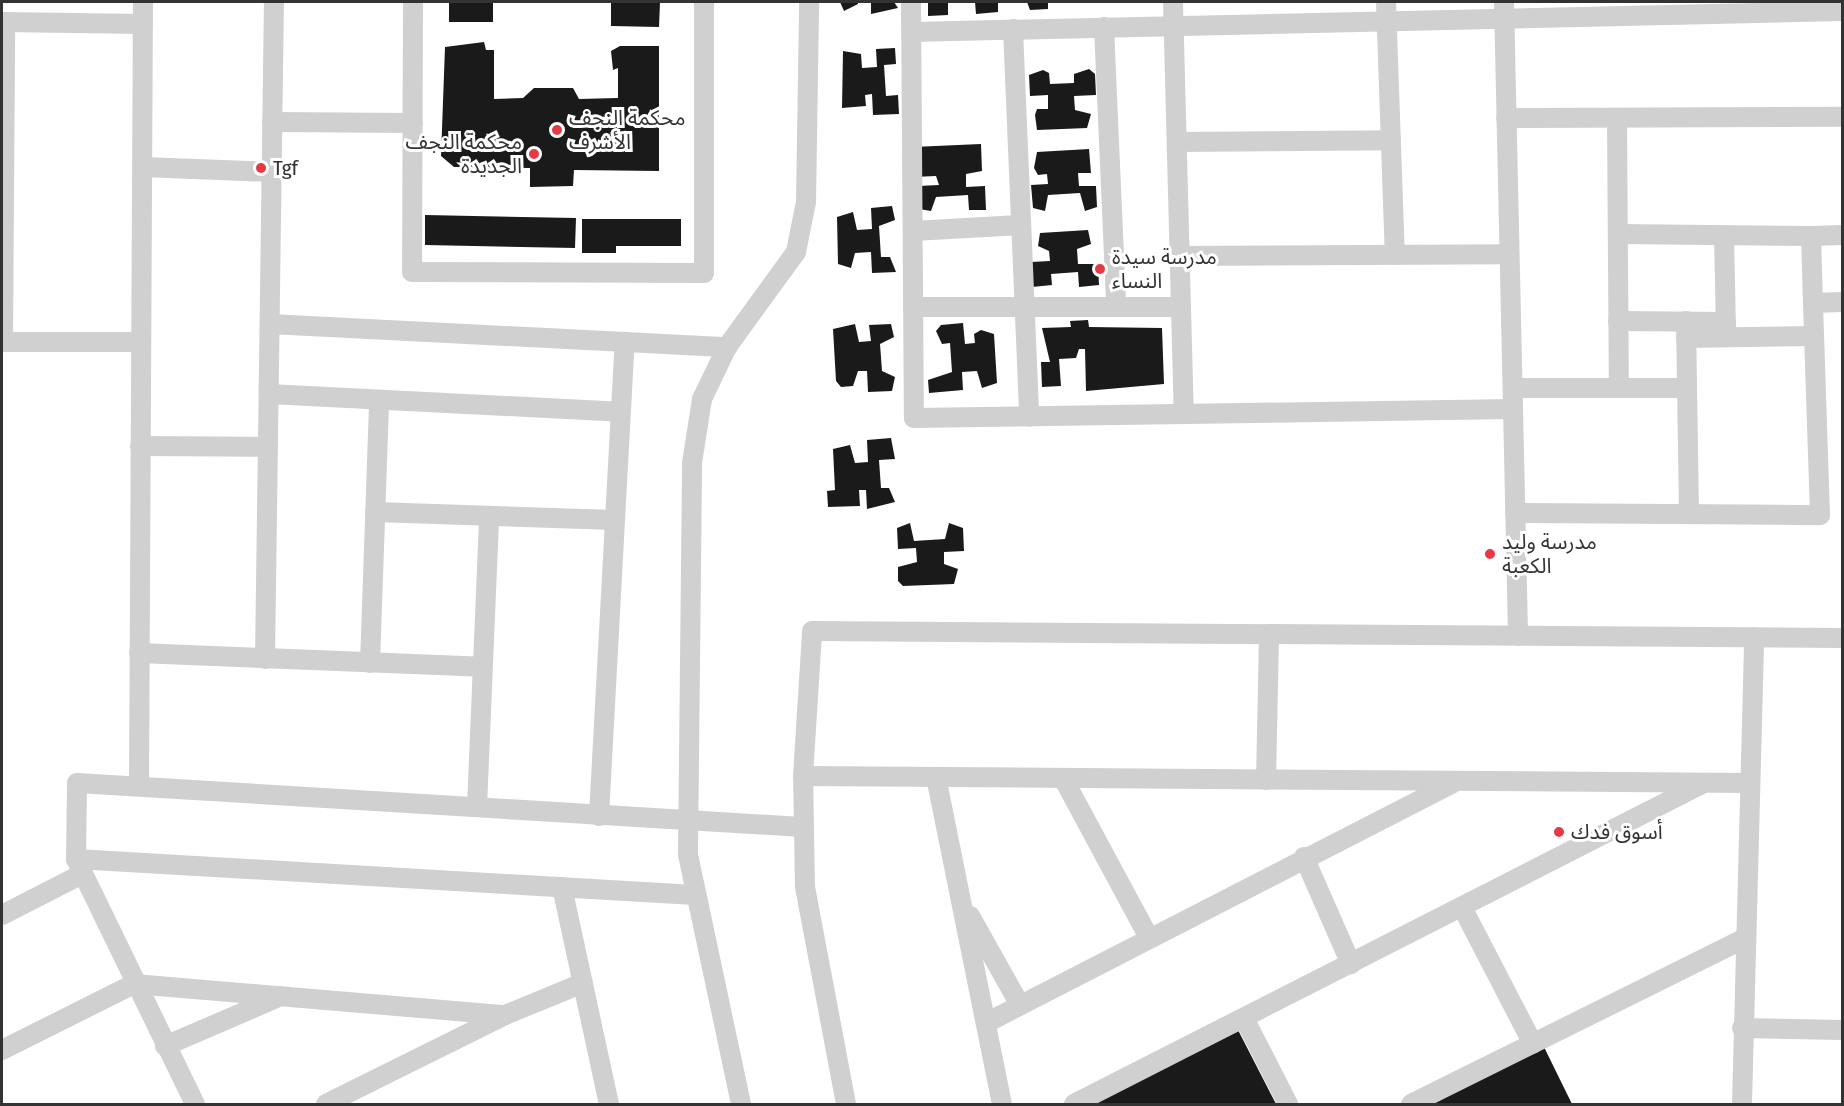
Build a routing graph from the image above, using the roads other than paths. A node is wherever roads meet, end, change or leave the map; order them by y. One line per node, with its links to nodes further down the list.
1 (143, 2): 13 (street)
2 (274, 2): 21 (street)
3 (413, 2): 22 (street)
4 (704, 2): 22 (street)
5 (809, 2): 51 (street)
6 (911, 2): 17 (street)
7 (1173, 2): 14 (street)
8 (1386, 2): 12 (street)
9 (1504, 11): 10 (street); 12 (street); 19 (street)
10 (1842, 11)
11 (3, 22): 13 (street); 27 (street)
12 (1387, 22): 14 (street); 23 (street)
13 (143, 24): 25 (street)
14 (1174, 26): 15 (street); 24 (street)
15 (1104, 27): 16 (street); 41 (street)
16 (1013, 30): 17 (street); 28 (street)
17 (912, 32): 29 (street)
18 (1842, 117): 20 (street)
19 (1506, 118): 20 (street); 34 (street)
20 (1617, 118): 30 (street)
21 (272, 122): 22 (street); 26 (street)
22 (413, 123)
23 (1391, 140): 24 (street); 35 (street)
24 (1177, 142): 36 (street)
25 (142, 167): 26 (street); 49 (street)
26 (272, 172): 44 (street)
27 (3, 222): 48 (street)
28 (1021, 225): 29 (street); 40 (street)
29 (913, 231): 39 (street)
30 (1618, 234): 31 (street); 43 (street)
31 (1724, 235): 33 (street); 46 (street)
32 (1842, 235): 33 (street)
33 (1811, 236): 38 (street)
34 (1509, 254): 35 (street); 52 (street)
35 (1395, 255): 36 (street)
36 (1179, 256): 42 (street)
37 (1842, 302): 38 (street)
38 (1813, 303): 47 (street)
39 (913, 307): 40 (street); 60 (street)
40 (1024, 307): 41 (street); 60 (street)
41 (1116, 307): 42 (street)
42 (1180, 307): 59 (street)
43 (1618, 321): 45 (street); 53 (street)
44 (270, 324): 50 (street); 55 (street)
45 (1686, 330): 46 (street); 54 (street)
46 (1726, 330): 47 (street)
47 (1814, 336): 65 (street)
48 (2, 342): 49 (street)
49 (141, 342): 61 (street)
50 (625, 342): 51 (street); 58 (street)
51 (727, 347): 86 (street)
52 (1513, 388): 53 (street); 57 (street)
53 (1619, 388): 54 (street)
54 (1687, 388): 65 (street)
55 (269, 394): 56 (street); 62 (street)
56 (380, 400): 58 (street); 63 (street)
57 (1513, 409): 59 (street); 64 (street)
58 (620, 412): 67 (street)
59 (1184, 414): 60 (street)
60 (1029, 417)
61 (140, 446): 62 (street); 72 (street)
62 (268, 447): 73 (street)
63 (375, 512): 66 (street); 74 (street)
64 (1515, 513): 65 (street); 69 (street)
65 (1689, 514)
66 (489, 516): 67 (street); 75 (street)
67 (614, 520): 85 (street)
68 (1269, 634): 69 (street); 76 (street); 79 (street)
69 (1518, 636): 70 (street)
70 (1754, 637): 71 (street); 82 (street)
71 (1842, 638)
72 (140, 653): 73 (street); 83 (street)
73 (265, 659): 74 (street)
74 (370, 663): 75 (street)
75 (482, 667): 84 (street)
76 (803, 776): 77 (street); 87 (street)
77 (936, 777): 78 (street); 92 (street)
78 (1063, 778): 79 (street); 95 (street)
79 (1266, 780): 80 (street)
80 (1458, 781): 81 (street); 88 (street)
81 (1705, 783): 82 (street); 93 (street)
82 (1749, 783): 96 (street)
83 (139, 786): 84 (street); 89 (street)
84 (477, 807): 85 (street)
85 (599, 816): 86 (street)
86 (687, 821): 87 (street); 91 (street)
87 (802, 827): 114 (street)
88 (1305, 858): 95 (street); 97 (street)
89 (79, 866): 90 (street); 94 (street); 99 (street)
90 (562, 887): 91 (street); 98 (street)
91 (695, 895): 113 (street)
92 (960, 898): 101 (street); 104 (street)
93 (1462, 907): 97 (street); 107 (street)
94 (2, 915)
95 (1149, 938): 101 (street)
96 (1743, 939): 105 (street); 107 (street)
97 (1351, 964): 103 (street)
98 (583, 983): 102 (street); 112 (street)
99 (134, 984): 100 (street); 108 (street); 109 (street)
100 (283, 995): 102 (street); 108 (street)
101 (1020, 1005): 104 (street)
102 (505, 1015): 111 (street)
103 (1244, 1018): 116 (street); 117 (street)
104 (986, 1023): 115 (street)
105 (1742, 1028): 106 (street); 119 (street)
106 (1842, 1030)
107 (1533, 1044): 118 (street)
108 (165, 1046): 110 (street)
109 (2, 1050)
110 (189, 1103)
111 (326, 1104)
112 (609, 1104)
113 (741, 1104)
114 (846, 1104)
115 (1002, 1104)
116 (1074, 1104)
117 (1288, 1104)
118 (1411, 1104)
119 (1741, 1104)

